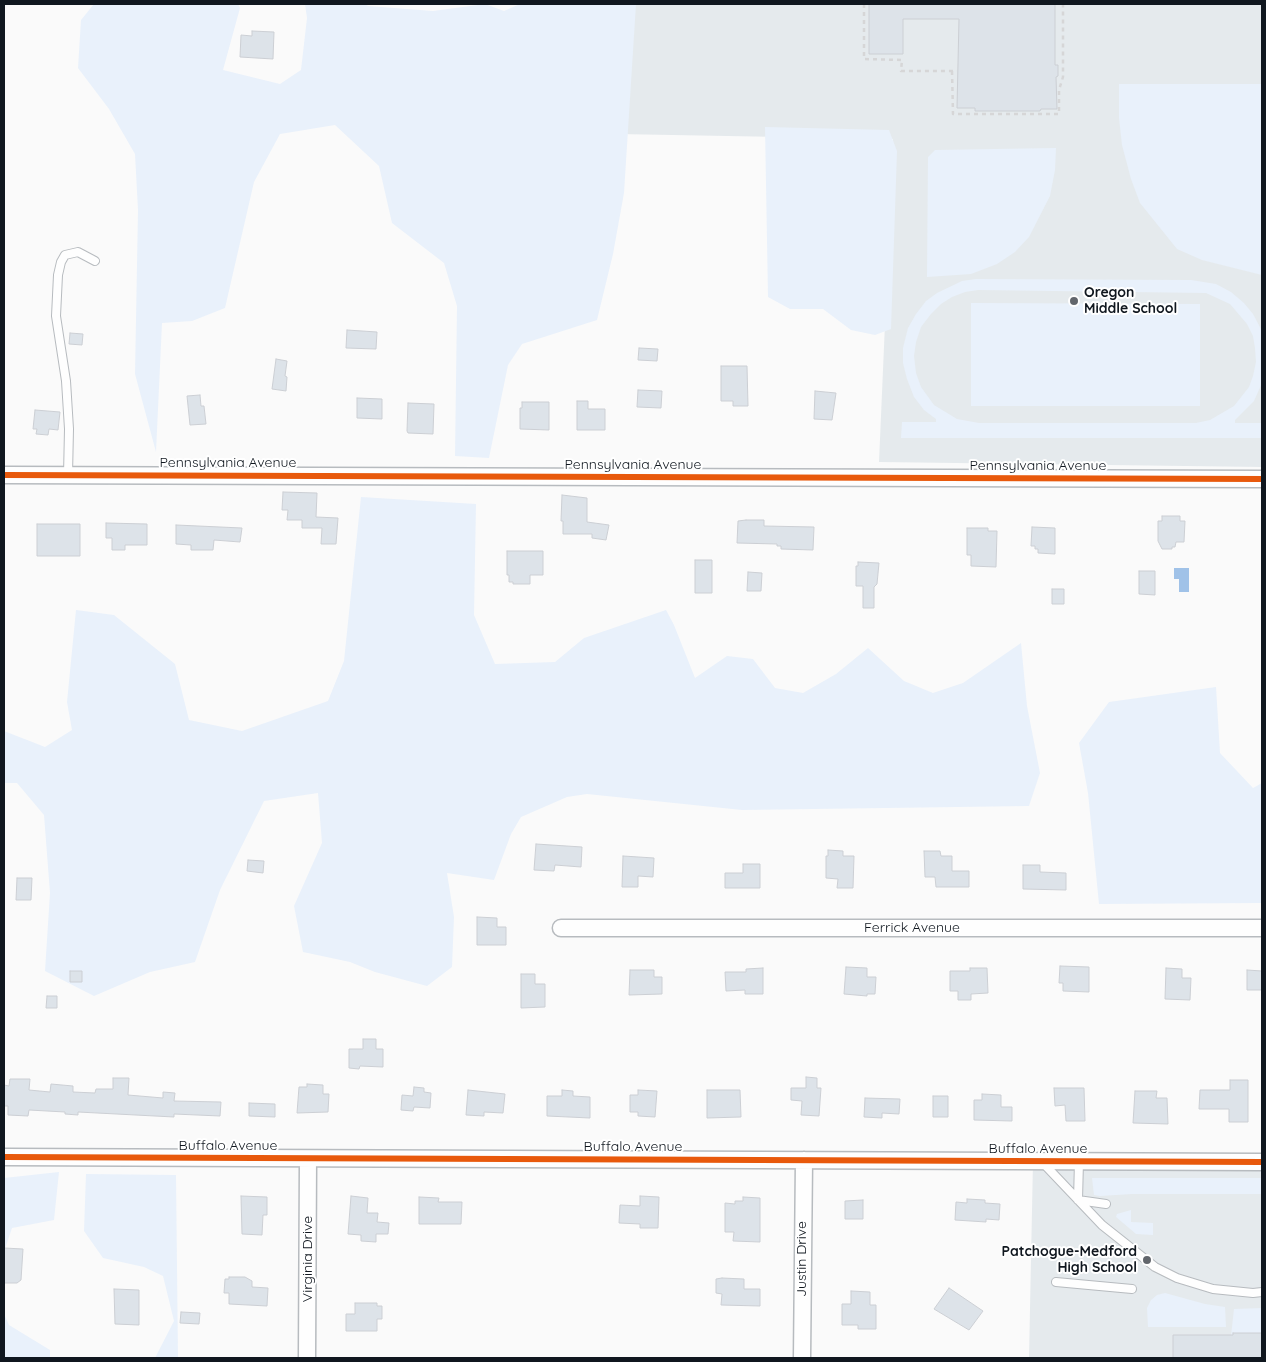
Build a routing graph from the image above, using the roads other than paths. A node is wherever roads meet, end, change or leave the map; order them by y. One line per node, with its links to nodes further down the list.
1 (95, 261): 3 (lane)
2 (4, 475): 3 (street, Pennsylvania Avenue)
3 (68, 475): 4 (street, Pennsylvania Avenue)
4 (1262, 478)
5 (561, 928): 6 (street, Ferrick Avenue)
6 (1262, 928)
7 (4, 1157): 8 (street, Buffalo Avenue)
8 (308, 1159): 9 (street, Buffalo Avenue); 18 (street, Virginia Drive)
9 (804, 1160): 10 (street, Buffalo Avenue); 19 (street, Justin Drive)
10 (1041, 1161): 11 (street, Buffalo Avenue); 13 (lane)
11 (1079, 1161): 12 (street, Buffalo Avenue); 13 (lane)
12 (1262, 1162)
13 (1078, 1200): 14 (lane); 17 (lane)
14 (1106, 1204)
15 (1056, 1282): 16 (lane)
16 (1132, 1289)
17 (1262, 1292)
18 (307, 1358)
19 (802, 1358)

